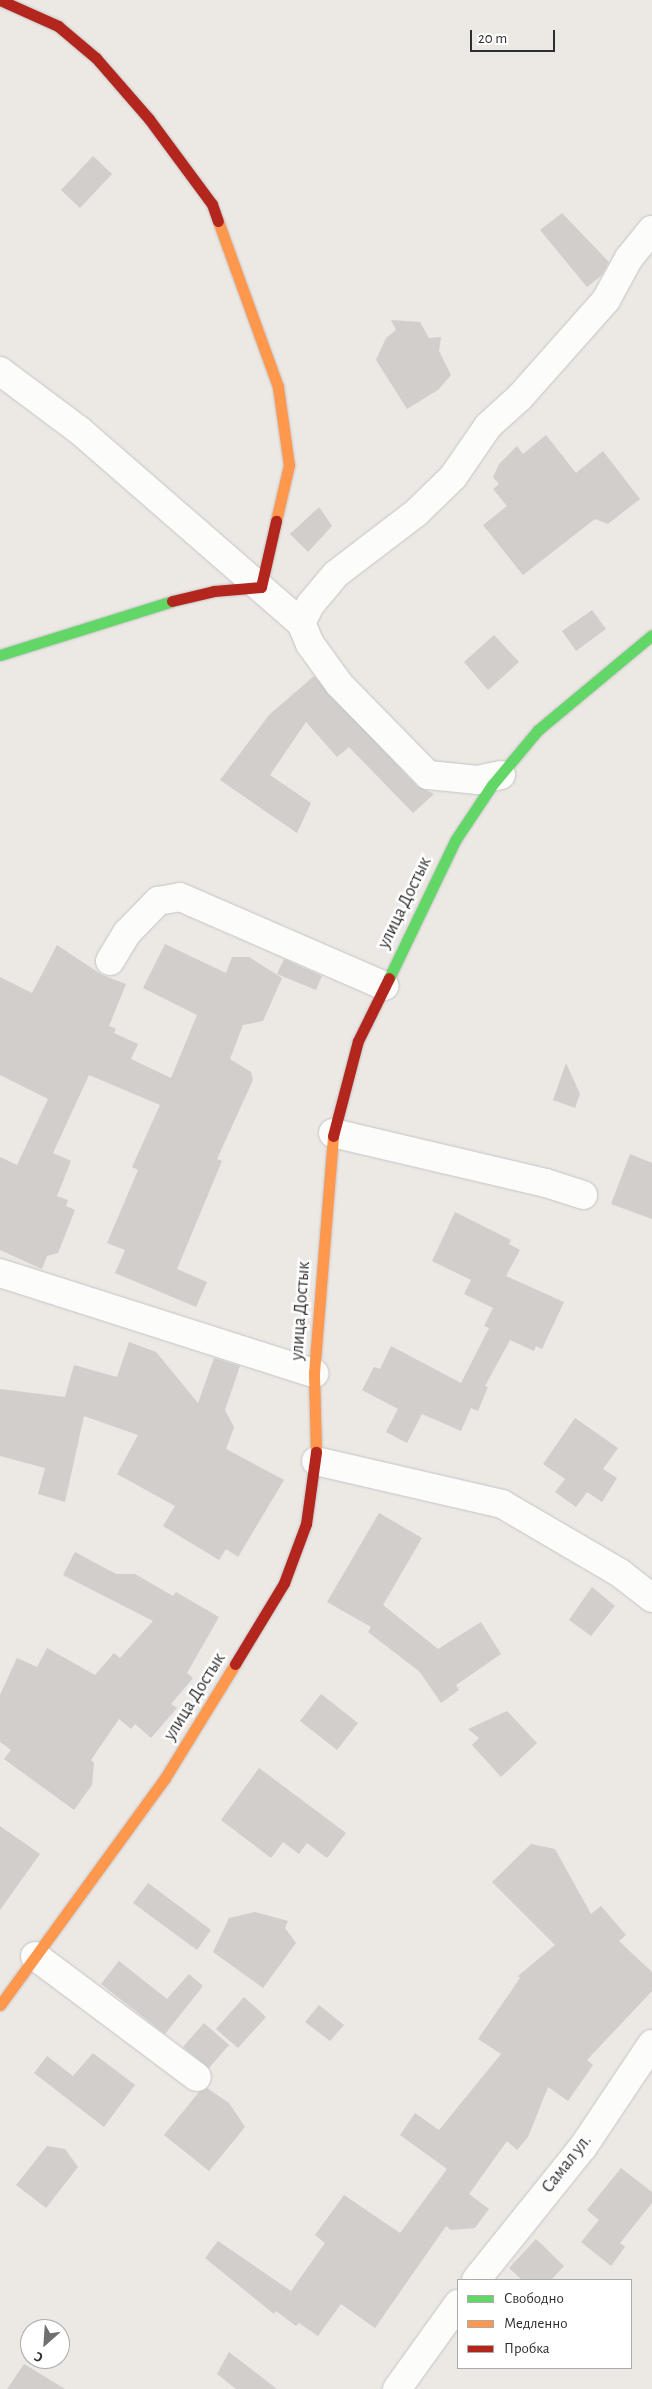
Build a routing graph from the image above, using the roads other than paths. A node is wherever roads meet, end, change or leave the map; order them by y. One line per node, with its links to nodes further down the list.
1 (0, 0): 3 (main road)
2 (15, 0): 3 (street)
3 (58, 26): 6 (main road)
4 (652, 230): 7 (street)
5 (0, 371): 6 (street)
6 (261, 587): 7 (street); 9 (main road)
7 (301, 623): 10 (street)
8 (652, 635): 10 (main road, улица Достык)
9 (0, 655)
10 (500, 774): 12 (main road, улица Достык)
11 (110, 961): 12 (street)
12 (384, 986): 13 (main road, улица Достык)
13 (333, 1133): 14 (street); 16 (main road, улица Достык)
14 (583, 1195)
15 (0, 1273): 16 (street)
16 (314, 1373): 17 (main road, улица Достык)
17 (316, 1461): 18 (street); 19 (main road, улица Достык)
18 (652, 1598)
19 (35, 1956): 20 (main road, улица Достык); 22 (street)
20 (0, 2006)
21 (652, 2044): 23 (street, Самал ул.)
22 (197, 2077)
23 (477, 2279)
24 (457, 2305): 25 (street)
25 (397, 2389)

